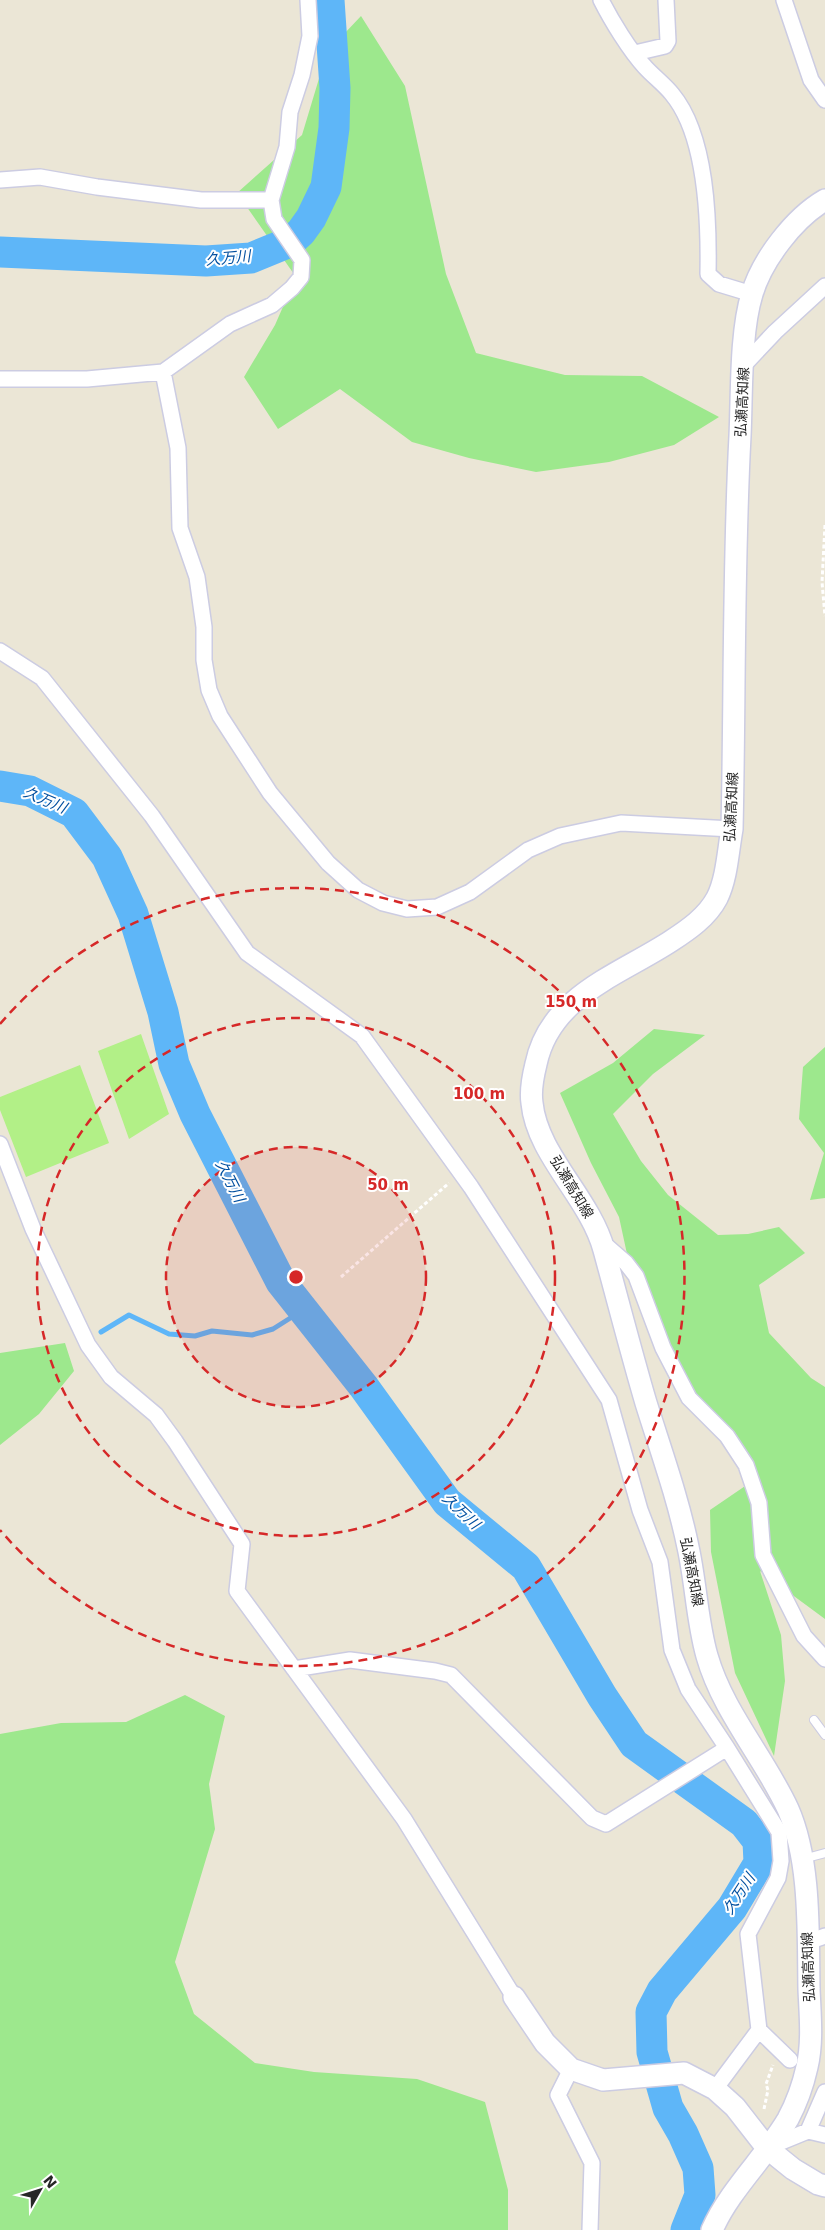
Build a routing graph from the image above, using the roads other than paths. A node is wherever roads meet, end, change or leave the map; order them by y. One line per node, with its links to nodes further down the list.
1 (308, 0): 8 (street)
2 (601, 0): 5 (street)
3 (666, 0): 5 (street)
4 (784, 0): 6 (street)
5 (635, 53): 11 (street)
6 (825, 100)
7 (0, 180): 8 (street)
8 (271, 200): 13 (street)
9 (825, 200): 11 (main road, 弘瀬高知線)
10 (825, 286): 12 (street)
11 (752, 294): 12 (main road, 弘瀬高知線)
12 (744, 366): 16 (main road, 弘瀬高知線)
13 (163, 372): 14 (street); 16 (street)
14 (0, 379)
15 (0, 651): 23 (street)
16 (732, 829): 18 (main road, 弘瀬高知線)
17 (0, 1144): 20 (street)
18 (603, 1244): 19 (street); 25 (main road, 弘瀬高知線)
19 (825, 1659)
20 (294, 1669): 23 (street); 27 (street)
21 (814, 1720): 22 (lane)
22 (825, 1735)
23 (727, 1748): 28 (street)
24 (825, 1853): 25 (lane)
25 (801, 1860): 26 (main road, 弘瀬高知線)
26 (817, 1939): 35 (main road, 弘瀬高知線)
27 (514, 1997): 30 (main road)
28 (759, 2030): 29 (street); 31 (street)
29 (790, 2060)
30 (571, 2069): 31 (main road); 37 (street)
31 (715, 2089): 35 (main road)
32 (825, 2092): 33 (street)
33 (808, 2131): 34 (street); 35 (street)
34 (825, 2135)
35 (768, 2148): 36 (main road); 38 (main road, 弘瀬高知線)
36 (825, 2186)
37 (590, 2230)
38 (712, 2230)

